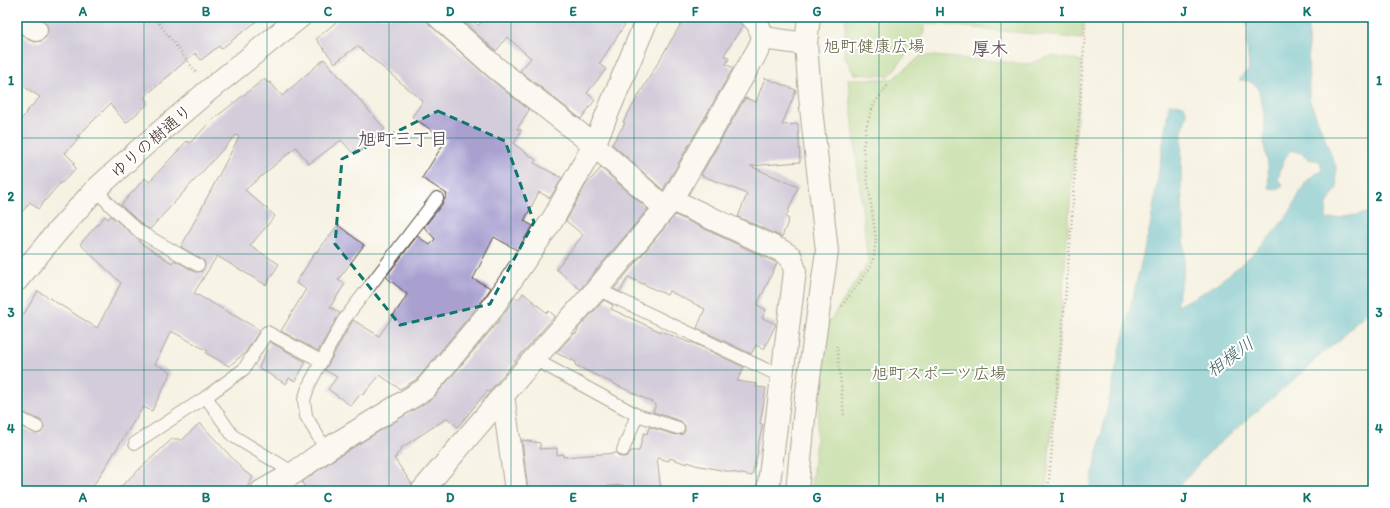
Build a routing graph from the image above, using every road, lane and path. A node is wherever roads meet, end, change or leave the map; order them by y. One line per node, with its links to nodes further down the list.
1 (18, 17): 9 (street)
2 (154, 17): 13 (path)
3 (300, 17): 13 (street, ゆりの樹通り)
4 (439, 17): 14 (street)
5 (648, 17): 14 (street)
6 (752, 17): 10 (street)
7 (809, 17): 11 (street)
8 (1086, 17): 42 (path)
9 (36, 30)
10 (763, 38): 11 (street); 17 (street)
11 (806, 44): 21 (street)
12 (888, 85): 21 (path)
13 (209, 90): 15 (street, ゆりの樹通り)
14 (594, 145): 17 (street); 34 (street)
15 (96, 190): 18 (lane); 19 (street, ゆりの樹通り)
16 (437, 198): 24 (lane)
17 (669, 204): 20 (street); 25 (street)
18 (198, 265)
19 (17, 279)
20 (597, 289): 23 (street); 25 (lane)
21 (818, 317): 41 (street)
22 (836, 340): 29 (path)
23 (534, 359): 26 (street); 28 (lane)
24 (321, 361): 27 (lane); 34 (lane)
25 (782, 378): 40 (street)
26 (503, 395): 38 (street); 39 (street)
27 (206, 397): 33 (lane); 36 (lane)
28 (637, 415): 32 (lane); 35 (lane)
29 (844, 416)
30 (17, 417): 31 (lane)
31 (37, 427)
32 (678, 428)
33 (135, 443)
34 (326, 450): 36 (street)
35 (623, 450)
36 (294, 473): 37 (street)
37 (271, 489)
38 (422, 491)
39 (516, 491)
40 (768, 491)
41 (797, 491)
42 (1048, 491)

